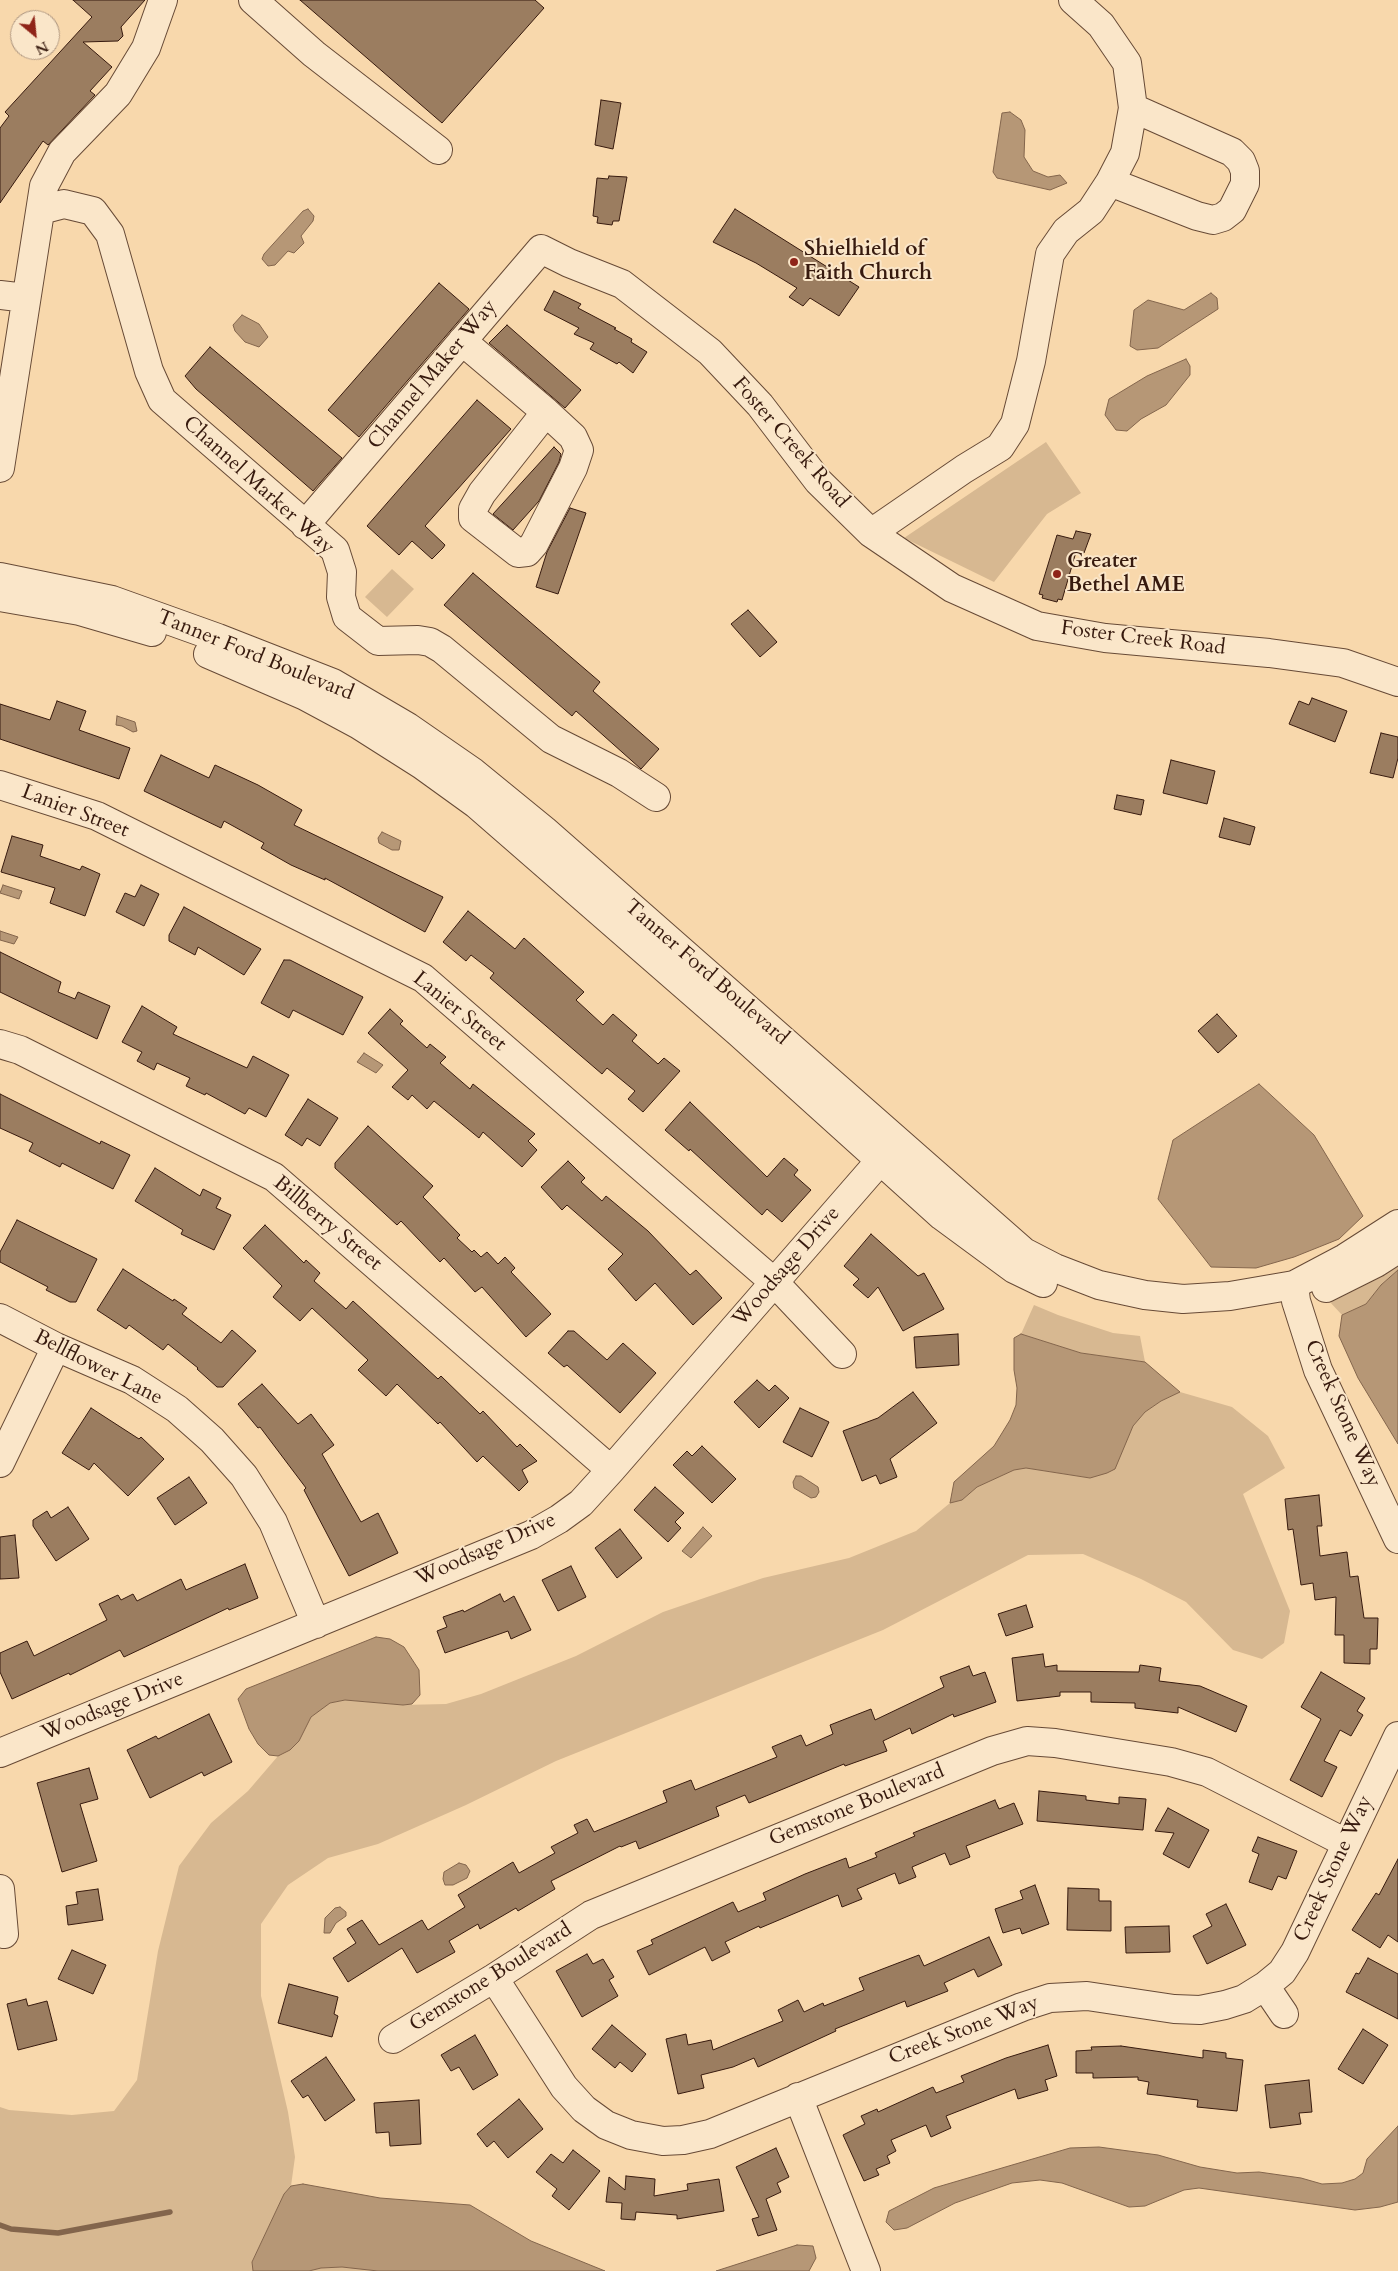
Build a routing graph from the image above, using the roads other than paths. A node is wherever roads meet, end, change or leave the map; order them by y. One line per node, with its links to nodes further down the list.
1 (163, 0): 7 (street)
2 (253, 0): 5 (street)
3 (1074, 0): 4 (street)
4 (1133, 108): 6 (street); 6 (street)
5 (438, 150)
6 (1110, 182): 14 (street)
7 (41, 210): 9 (street); 13 (street, Channel Marker Way)
8 (569, 263): 10 (street, Channel Maker Way); 14 (street, Foster Creek Road)
9 (13, 297): 12 (street)
10 (462, 341): 11 (street); 13 (street, Channel Maker Way)
11 (546, 412): 11 (street)
12 (0, 468)
13 (305, 524): 19 (street, Channel Marker Way)
14 (871, 533): 17 (street, Foster Creek Road)
15 (0, 576): 21 (street, Tanner Ford Boulevard)
16 (0, 597): 21 (street, Tanner Ford Boulevard)
17 (1398, 682)
18 (0, 785): 24 (street, Lanier Street)
19 (656, 797)
20 (0, 1044): 30 (street, Billberry Street)
21 (888, 1150): 24 (street, Woodsage Drive); 25 (street, Tanner Ford Boulevard)
22 (1398, 1224): 25 (street, Tanner Ford Boulevard)
23 (1398, 1249): 25 (street, Tanner Ford Boulevard)
24 (774, 1282): 28 (street, Lanier Street); 30 (street, Woodsage Drive)
25 (1295, 1293): 31 (street, Creek Stone Way)
26 (0, 1318): 27 (street, Bellflower Lane)
27 (56, 1347): 29 (street); 32 (street, Bellflower Lane)
28 (842, 1354)
29 (0, 1463)
30 (611, 1470): 32 (street, Woodsage Drive)
31 (1398, 1539)
32 (316, 1624): 34 (street, Woodsage Drive)
33 (1398, 1736): 35 (street, Creek Stone Way)
34 (0, 1753)
35 (1346, 1843): 38 (street, Gemstone Boulevard); 39 (street, Creek Stone Way)
36 (0, 1889): 37 (street)
37 (4, 1934)
38 (494, 1978): 41 (street, Gemstone Boulevard); 42 (street, Creek Stone Way)
39 (1265, 1986): 40 (street); 42 (street, Creek Stone Way)
40 (1284, 2014)
41 (393, 2039)
42 (798, 2097): 43 (street)
43 (866, 2271)

